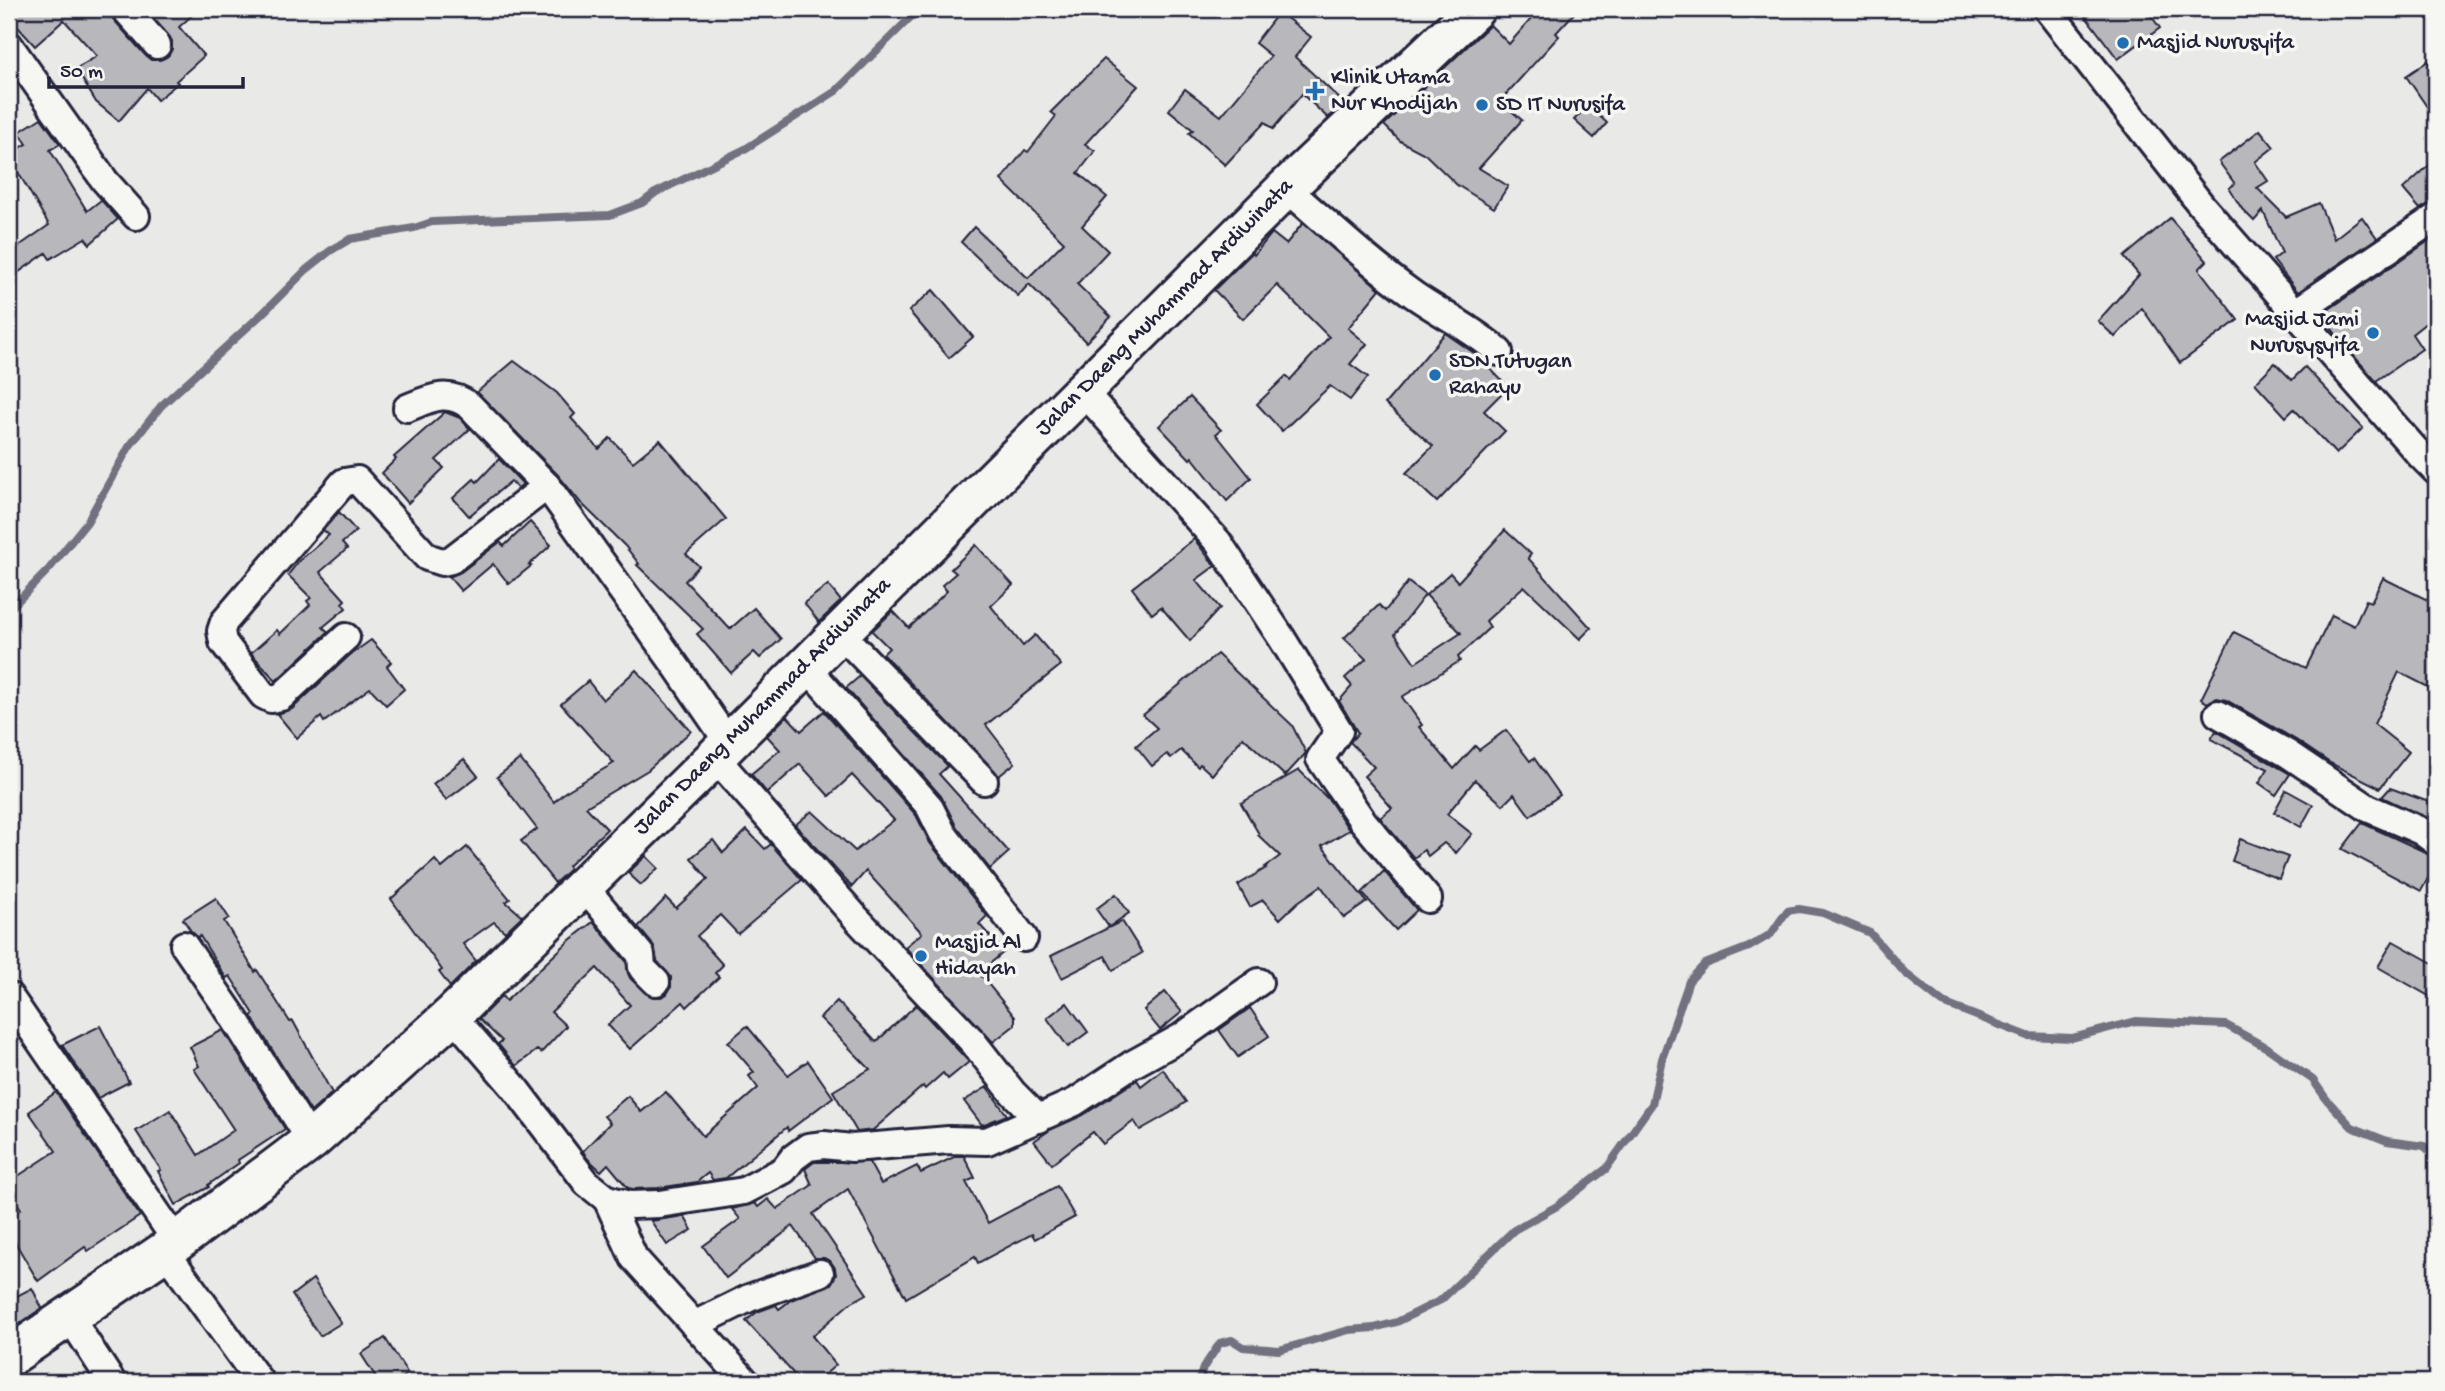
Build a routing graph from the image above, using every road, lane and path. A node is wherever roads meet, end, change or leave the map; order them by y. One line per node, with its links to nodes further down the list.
1 (125, 9): 5 (street)
2 (1475, 9): 6 (main road, Jalan Daeng Muhammad Ardiwinata)
3 (2047, 9): 9 (street)
4 (9, 45): 7 (street)
5 (157, 45)
6 (1286, 188): 10 (street); 11 (main road, Jalan Daeng Muhammad Ardiwinata)
7 (136, 216)
8 (2436, 217): 9 (street)
9 (2296, 312): 13 (street)
10 (1499, 352)
11 (1082, 390): 15 (main road, Jalan Daeng Muhammad Ardiwinata); 23 (street)
12 (407, 408): 14 (street)
13 (2436, 471)
14 (547, 486): 16 (street); 19 (street)
15 (839, 632): 17 (main road, Jalan Daeng Muhammad Ardiwinata); 20 (street)
16 (346, 637)
17 (806, 665): 19 (main road, Jalan Daeng Muhammad Ardiwinata); 24 (street)
18 (2218, 713): 21 (street)
19 (721, 750): 22 (main road, Jalan Daeng Muhammad Ardiwinata); 30 (street)
20 (984, 781)
21 (2436, 842)
22 (583, 885): 26 (street); 29 (main road, Jalan Daeng Muhammad Ardiwinata)
23 (1429, 898)
24 (1024, 938)
25 (184, 945): 31 (street)
26 (656, 982)
27 (1259, 982): 30 (street)
28 (9, 996): 33 (street)
29 (452, 1014): 31 (main road, Jalan Daeng Muhammad Ardiwinata); 32 (street)
30 (1039, 1119): 32 (street)
31 (312, 1141): 33 (main road, Jalan Daeng Muhammad Ardiwinata)
32 (607, 1199): 36 (street)
33 (171, 1246): 35 (main road, Jalan Daeng Muhammad Ardiwinata); 39 (street)
34 (820, 1273): 36 (street)
35 (69, 1315): 37 (main road, Jalan Daeng Muhammad Ardiwinata); 38 (street)
36 (694, 1325): 40 (street)
37 (9, 1357)
38 (112, 1382)
39 (260, 1382)
40 (746, 1382)

